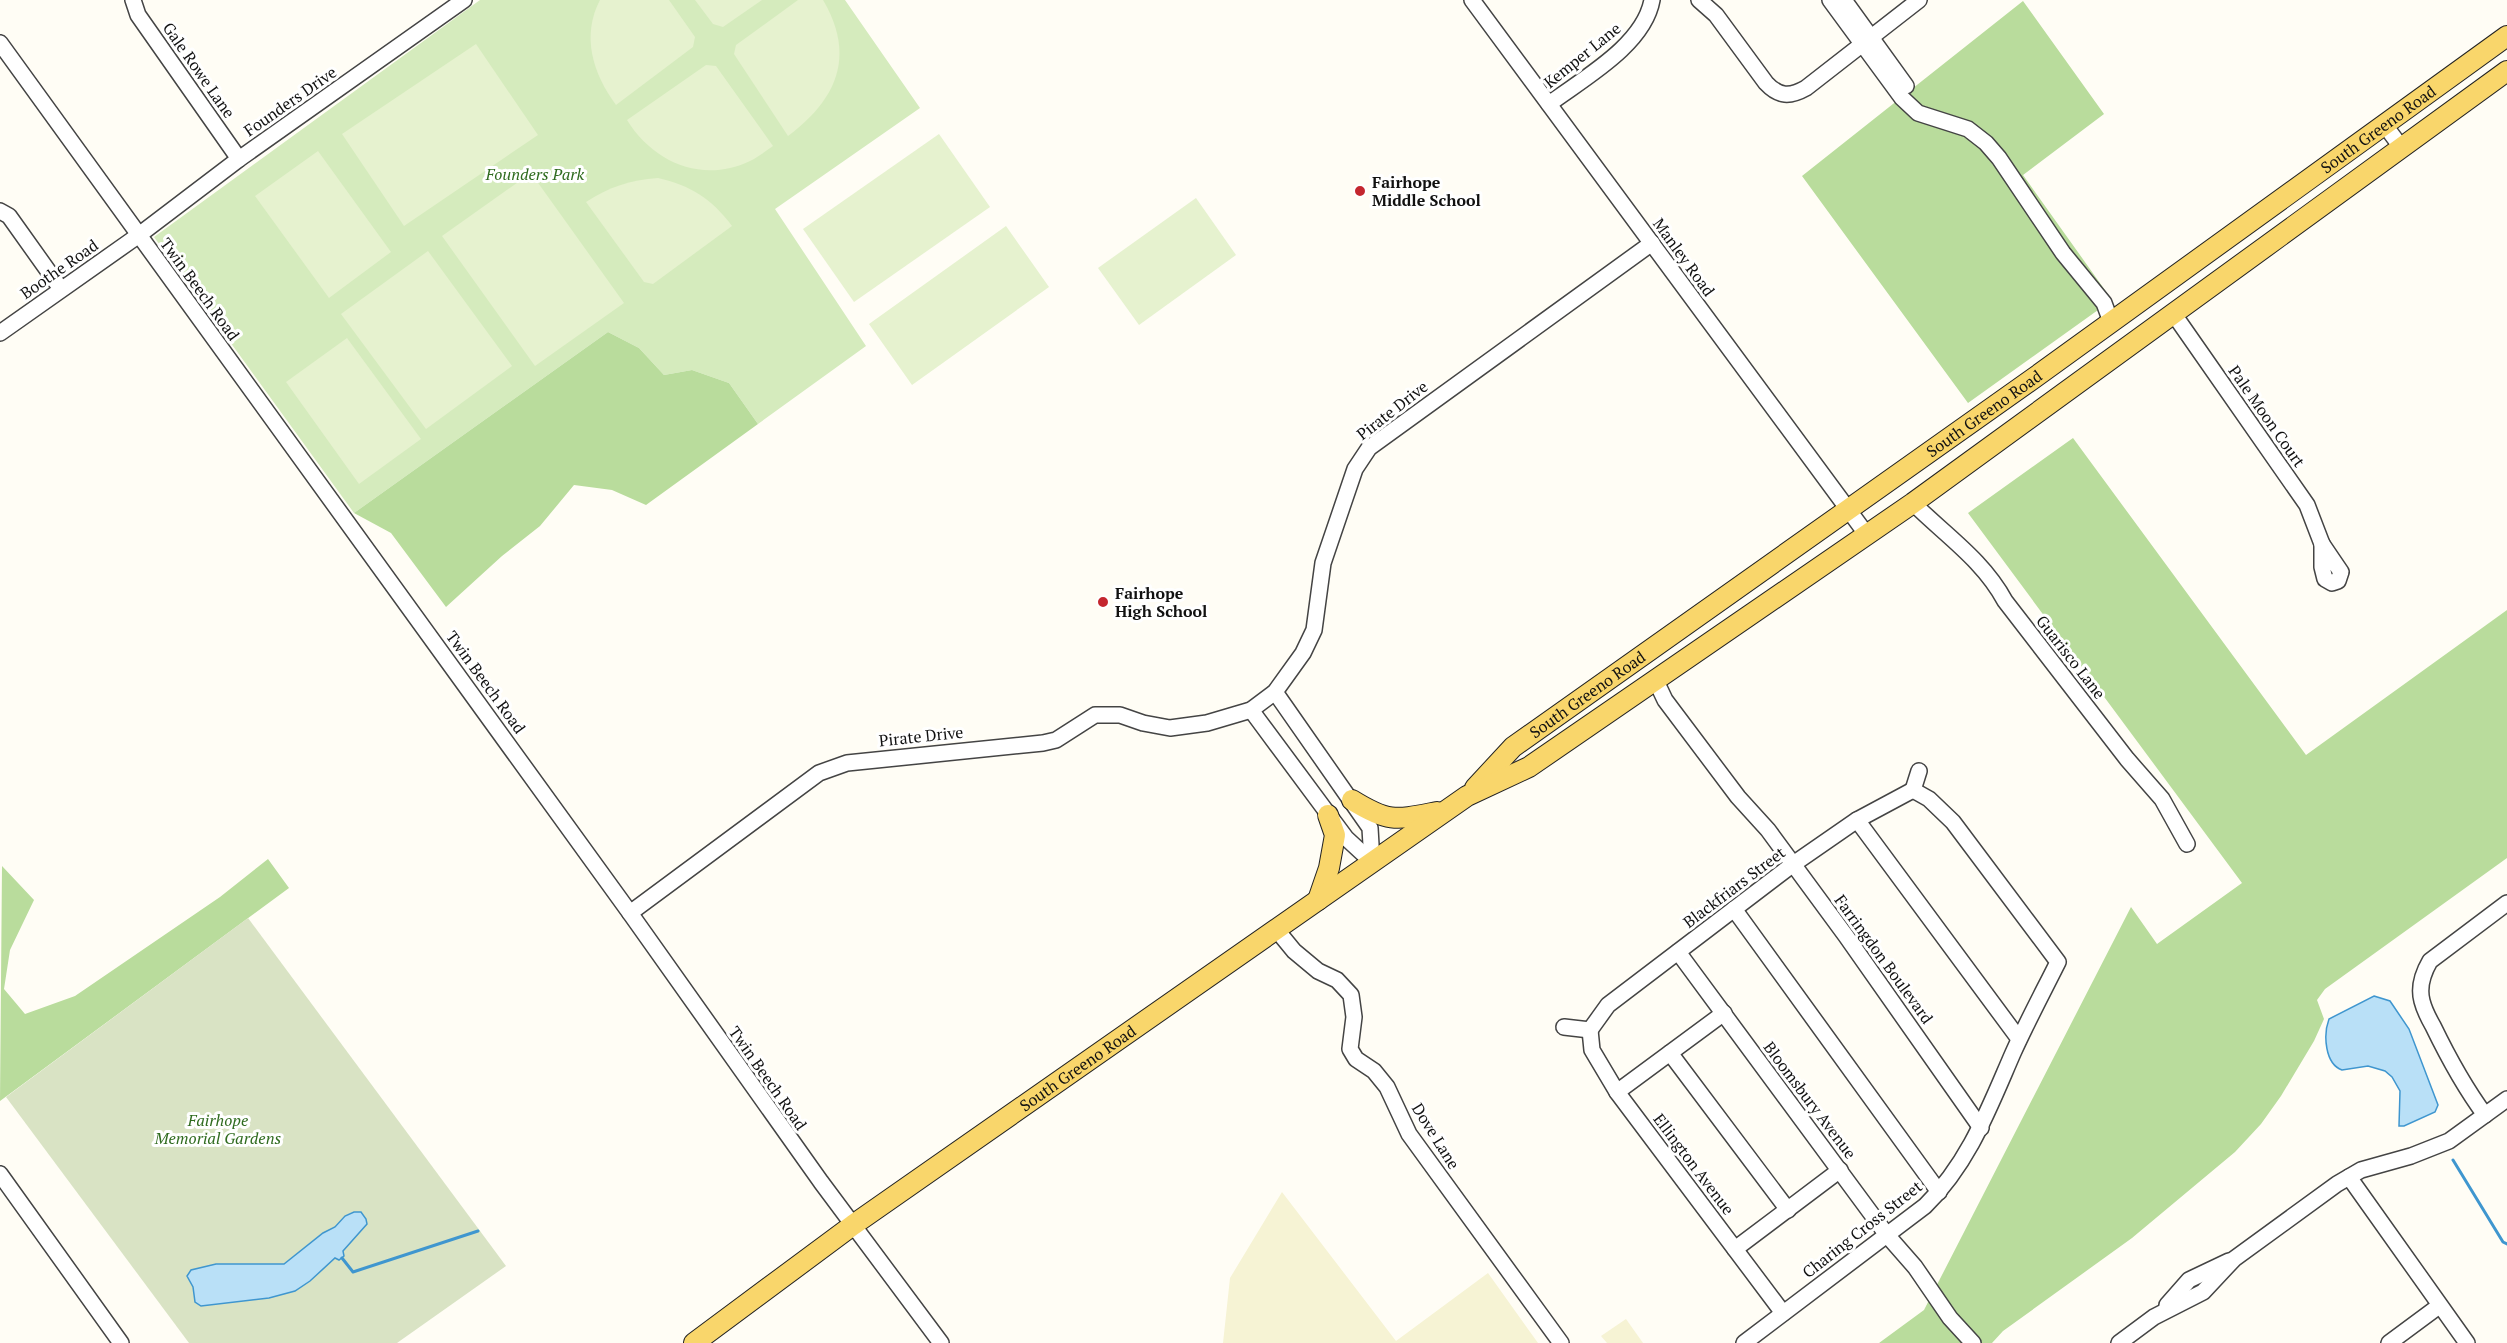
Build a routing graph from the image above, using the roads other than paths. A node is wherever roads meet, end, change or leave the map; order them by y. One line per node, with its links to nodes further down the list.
1 (133, 0): 16 (street, Gale Rowe Lane)
2 (464, 0): 16 (street, Founders Drive)
3 (1472, 0): 13 (street, Manley Road)
4 (1652, 0): 13 (street, Kemper Lane)
5 (1699, 0): 10 (street)
6 (1830, 0): 10 (street)
7 (1844, 0): 10 (street)
8 (1919, 0): 10 (street)
9 (2507, 36): 14 (main road, South Greeno Road)
10 (1867, 41): 22 (street)
11 (0, 43): 18 (street, Twin Beech Road)
12 (2507, 70): 15 (main road, South Greeno Road)
13 (1549, 104): 19 (street, Manley Road)
14 (2384, 124): 15 (street); 22 (main road, South Greeno Road)
15 (2401, 147): 21 (main road, South Greeno Road)
16 (239, 159): 18 (street, Founders Drive)
17 (0, 211): 20 (street)
18 (139, 235): 20 (street, Boothe Road); 44 (street, Twin Beech Road)
19 (1652, 243): 25 (street, Manley Road); 29 (street, Pirate Drive)
20 (61, 289): 23 (street, Boothe Road)
21 (2173, 313): 24 (main road, South Greeno Road); 27 (street, Pale Moon Court)
22 (2111, 322): 25 (main road, South Greeno Road)
23 (0, 333)
24 (1913, 503): 26 (main road, South Greeno Road); 38 (street, Guarisco Lane)
25 (1849, 510): 26 (street, Manley Road); 33 (main road, South Greeno Road)
26 (1867, 535): 28 (main road, South Greeno Road)
27 (2322, 544)
28 (1656, 681): 33 (main road, South Greeno Road); 40 (street, Farringdon Boulevard)
29 (1275, 692): 30 (street, Pirate Drive); 34 (street)
30 (1251, 710): 36 (street); 44 (street, Pirate Drive)
31 (1919, 771): 32 (street)
32 (1913, 790): 37 (street, Blackfriars Street); 50 (street, Charing Cross Street)
33 (1467, 796): 35 (main road, South Greeno Road)
34 (1352, 800): 35 (main road); 39 (street)
35 (1446, 810): 39 (main road, South Greeno Road)
36 (1328, 815): 39 (street); 41 (main road)
37 (1857, 820): 40 (street, Blackfriars Street); 50 (street)
38 (2187, 844)
39 (1372, 862): 41 (main road, South Greeno Road)
40 (1792, 865): 43 (street, Blackfriars Street); 55 (street, Farringdon Boulevard)
41 (1318, 900): 45 (main road, South Greeno Road)
42 (2507, 903): 54 (street)
43 (1734, 909): 46 (street, Blackfriars Street); 59 (street)
44 (630, 913): 61 (street, Twin Beech Road)
45 (1276, 929): 61 (main road, South Greeno Road); 69 (street, Dove Lane)
46 (1678, 952): 47 (street, Bloomsbury Avenue); 49 (street, Blackfriars Street)
47 (1724, 1013): 51 (street); 56 (street, Bloomsbury Avenue)
48 (1564, 1027): 49 (street)
49 (1590, 1030): 52 (street, Ellington Avenue)
50 (2019, 1039): 55 (street, Charing Cross Street)
51 (1671, 1053): 52 (street); 60 (street)
52 (1617, 1092): 63 (street, Ellington Avenue)
53 (2507, 1099): 54 (street)
54 (2485, 1115): 57 (street)
55 (1981, 1128): 59 (street, Charing Cross Street)
56 (1840, 1170): 60 (street); 62 (street, Bloomsbury Avenue)
57 (2349, 1177): 64 (street); 72 (street)
58 (3, 1179): 66 (street)
59 (1939, 1192): 62 (street, Charing Cross Street)
60 (1788, 1210): 63 (street)
61 (853, 1225): 67 (main road, South Greeno Road); 68 (street, Twin Beech Road)
62 (1887, 1235): 65 (street, Charing Cross Street); 71 (street, Bloomsbury Avenue)
63 (1735, 1249): 65 (street, Ellington Avenue)
64 (2439, 1306): 73 (street); 74 (street)
65 (1783, 1313): 70 (street, Charing Cross Street)
66 (121, 1343)
67 (694, 1343)
68 (941, 1343)
69 (1561, 1343)
70 (1744, 1343)
71 (1973, 1343)
72 (2119, 1343)
73 (2389, 1343)
74 (2467, 1343)

